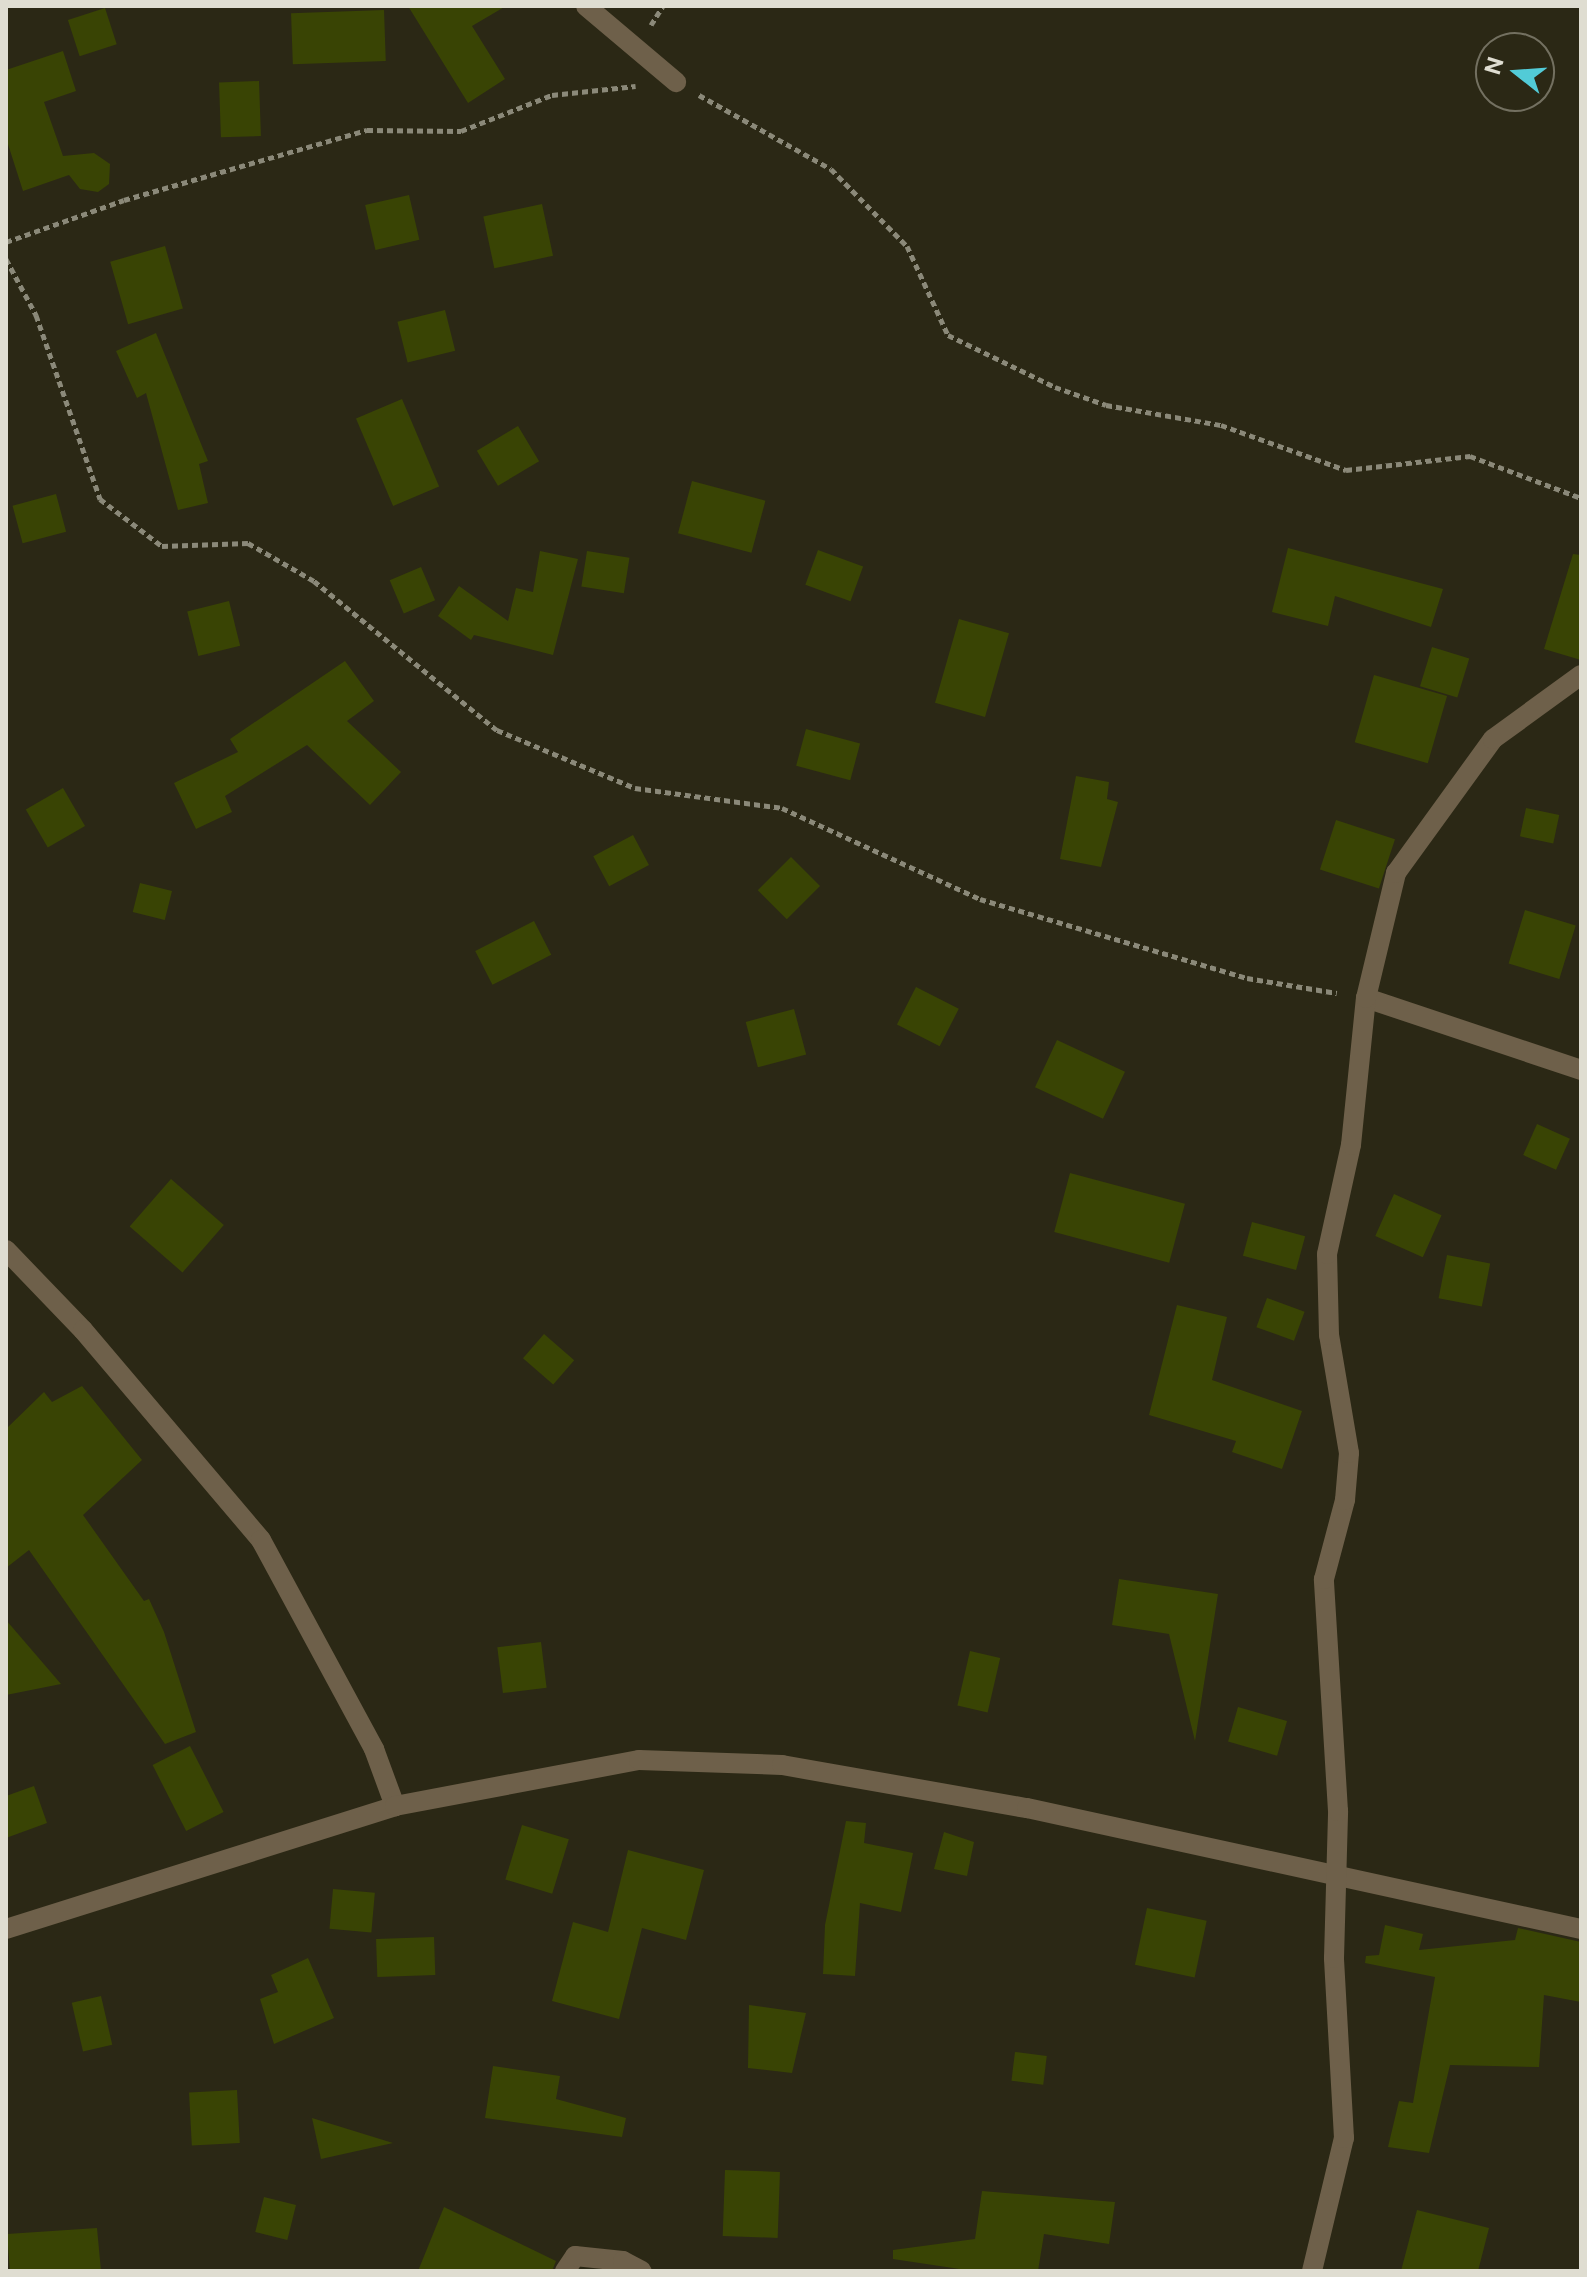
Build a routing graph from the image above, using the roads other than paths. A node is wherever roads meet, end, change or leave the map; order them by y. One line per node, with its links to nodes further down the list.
1 (586, 6): 2 (street)
2 (676, 82)
3 (1581, 675): 4 (street)
4 (1366, 998): 5 (street); 8 (street)
5 (1581, 1070)
6 (6, 1250): 7 (street)
7 (395, 1806): 8 (street); 9 (street)
8 (1338, 1878): 10 (street); 13 (street)
9 (6, 1929)
10 (1581, 1929)
11 (565, 2271): 12 (street)
12 (642, 2271)
13 (1312, 2271)

